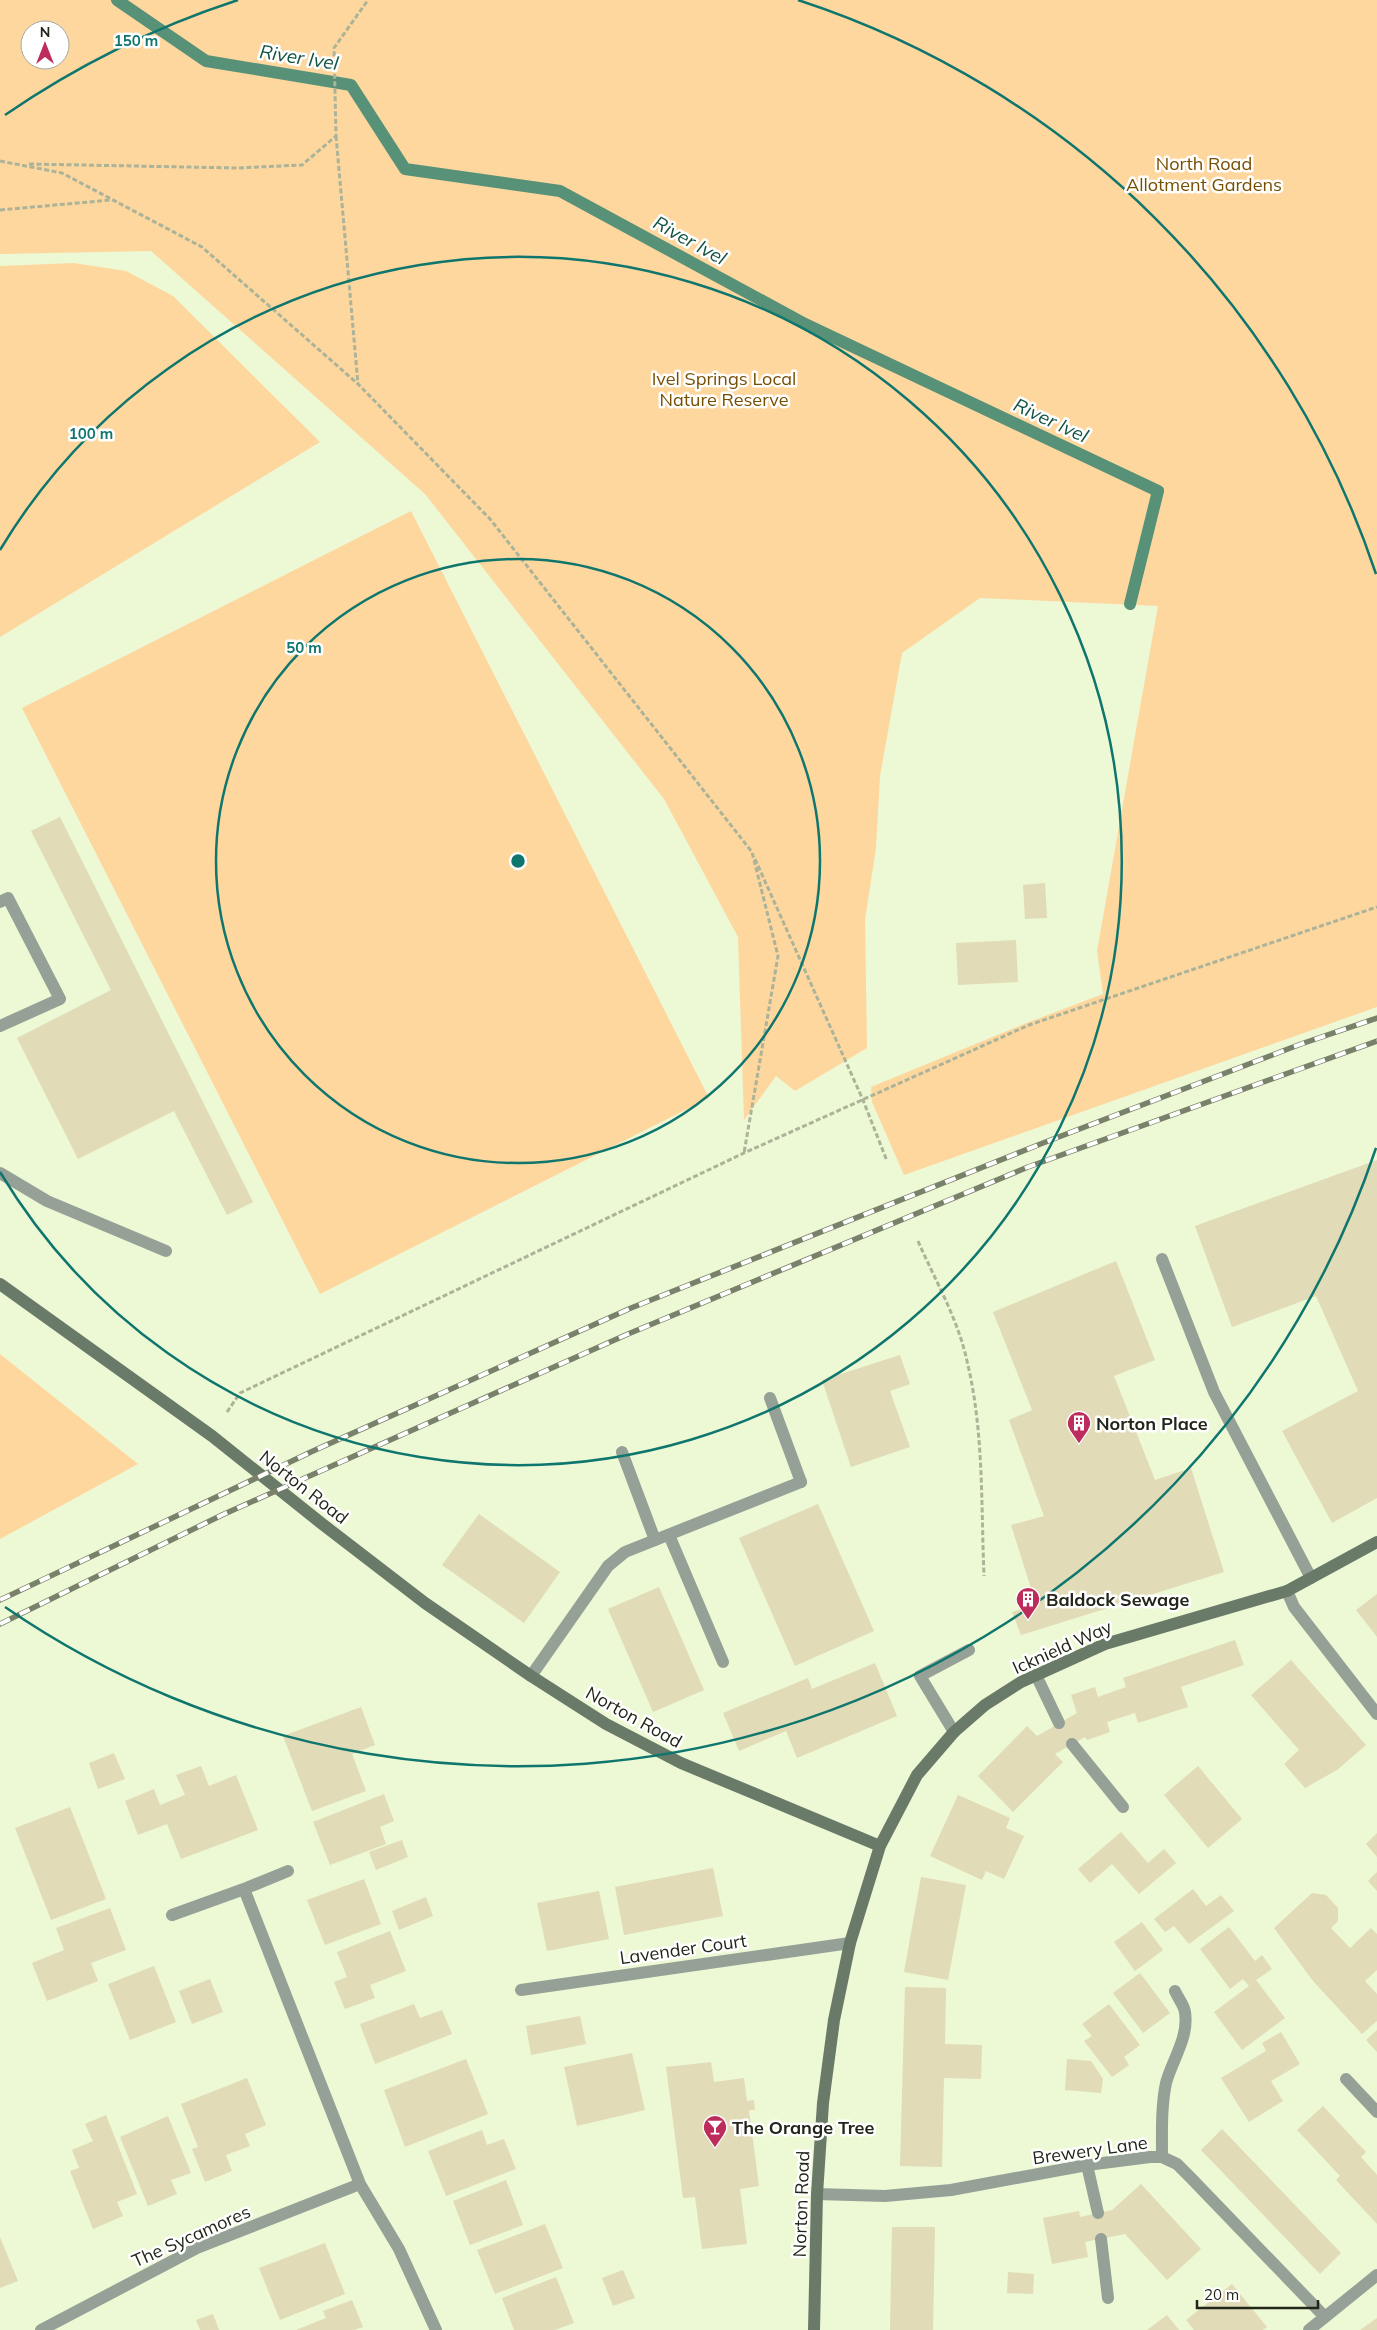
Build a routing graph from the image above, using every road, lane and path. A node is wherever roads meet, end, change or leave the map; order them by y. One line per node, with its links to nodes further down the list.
1 (368, 0): 2 (path)
2 (336, 136): 4 (path); 7 (path)
3 (0, 161): 4 (path)
4 (21, 164): 5 (path)
5 (112, 200): 6 (path); 7 (path)
6 (0, 210)
7 (358, 384): 8 (path)
8 (752, 852): 12 (path); 13 (path)
9 (0, 902): 11 (street)
10 (1377, 906): 12 (path)
11 (0, 1026)
12 (863, 1100): 13 (path); 14 (path)
13 (744, 1153): 21 (path)
14 (887, 1161)
15 (0, 1172): 17 (street)
16 (918, 1241): 26 (path)
17 (166, 1251)
18 (1162, 1259): 27 (street)
19 (0, 1284): 21 (street, Norton Road)
20 (770, 1398): 23 (street)
21 (212, 1436): 32 (street, Norton Road)
22 (622, 1452): 24 (street)
23 (669, 1535): 24 (street); 30 (street)
24 (655, 1540): 32 (street)
25 (1377, 1542): 27 (street, Icknield Way)
26 (984, 1576)
27 (1311, 1578): 28 (street, Icknield Way)
28 (1287, 1591): 31 (street, Icknield Way); 33 (street)
29 (969, 1650): 35 (street)
30 (722, 1662)
31 (1036, 1675): 34 (street); 35 (street, Icknield Way)
32 (531, 1676): 38 (street, Norton Road)
33 (1377, 1714)
34 (1059, 1724)
35 (954, 1732): 38 (street, Icknield Way)
36 (1072, 1744): 37 (street)
37 (1123, 1808)
38 (880, 1846): 42 (street, Norton Road)
39 (288, 1871): 40 (street)
40 (244, 1889): 41 (street); 49 (street)
41 (172, 1915)
42 (850, 1943): 43 (street, Lavender Court); 50 (street, Norton Road)
43 (521, 1990)
44 (1175, 1992): 47 (street)
45 (1346, 2079): 46 (street)
46 (1377, 2112)
47 (1162, 2157): 48 (street, Brewery Lane); 55 (street, Brewery Lane)
48 (1086, 2165): 50 (street, Brewery Lane); 51 (street)
49 (360, 2184): 56 (street, The Sycamores); 57 (street)
50 (818, 2194): 58 (street, Norton Road)
51 (1098, 2213)
52 (1101, 2239): 54 (street)
53 (1377, 2274): 55 (street)
54 (1108, 2298)
55 (1325, 2317): 59 (street)
56 (40, 2330)
57 (436, 2330)
58 (814, 2330)
59 (1309, 2330)

